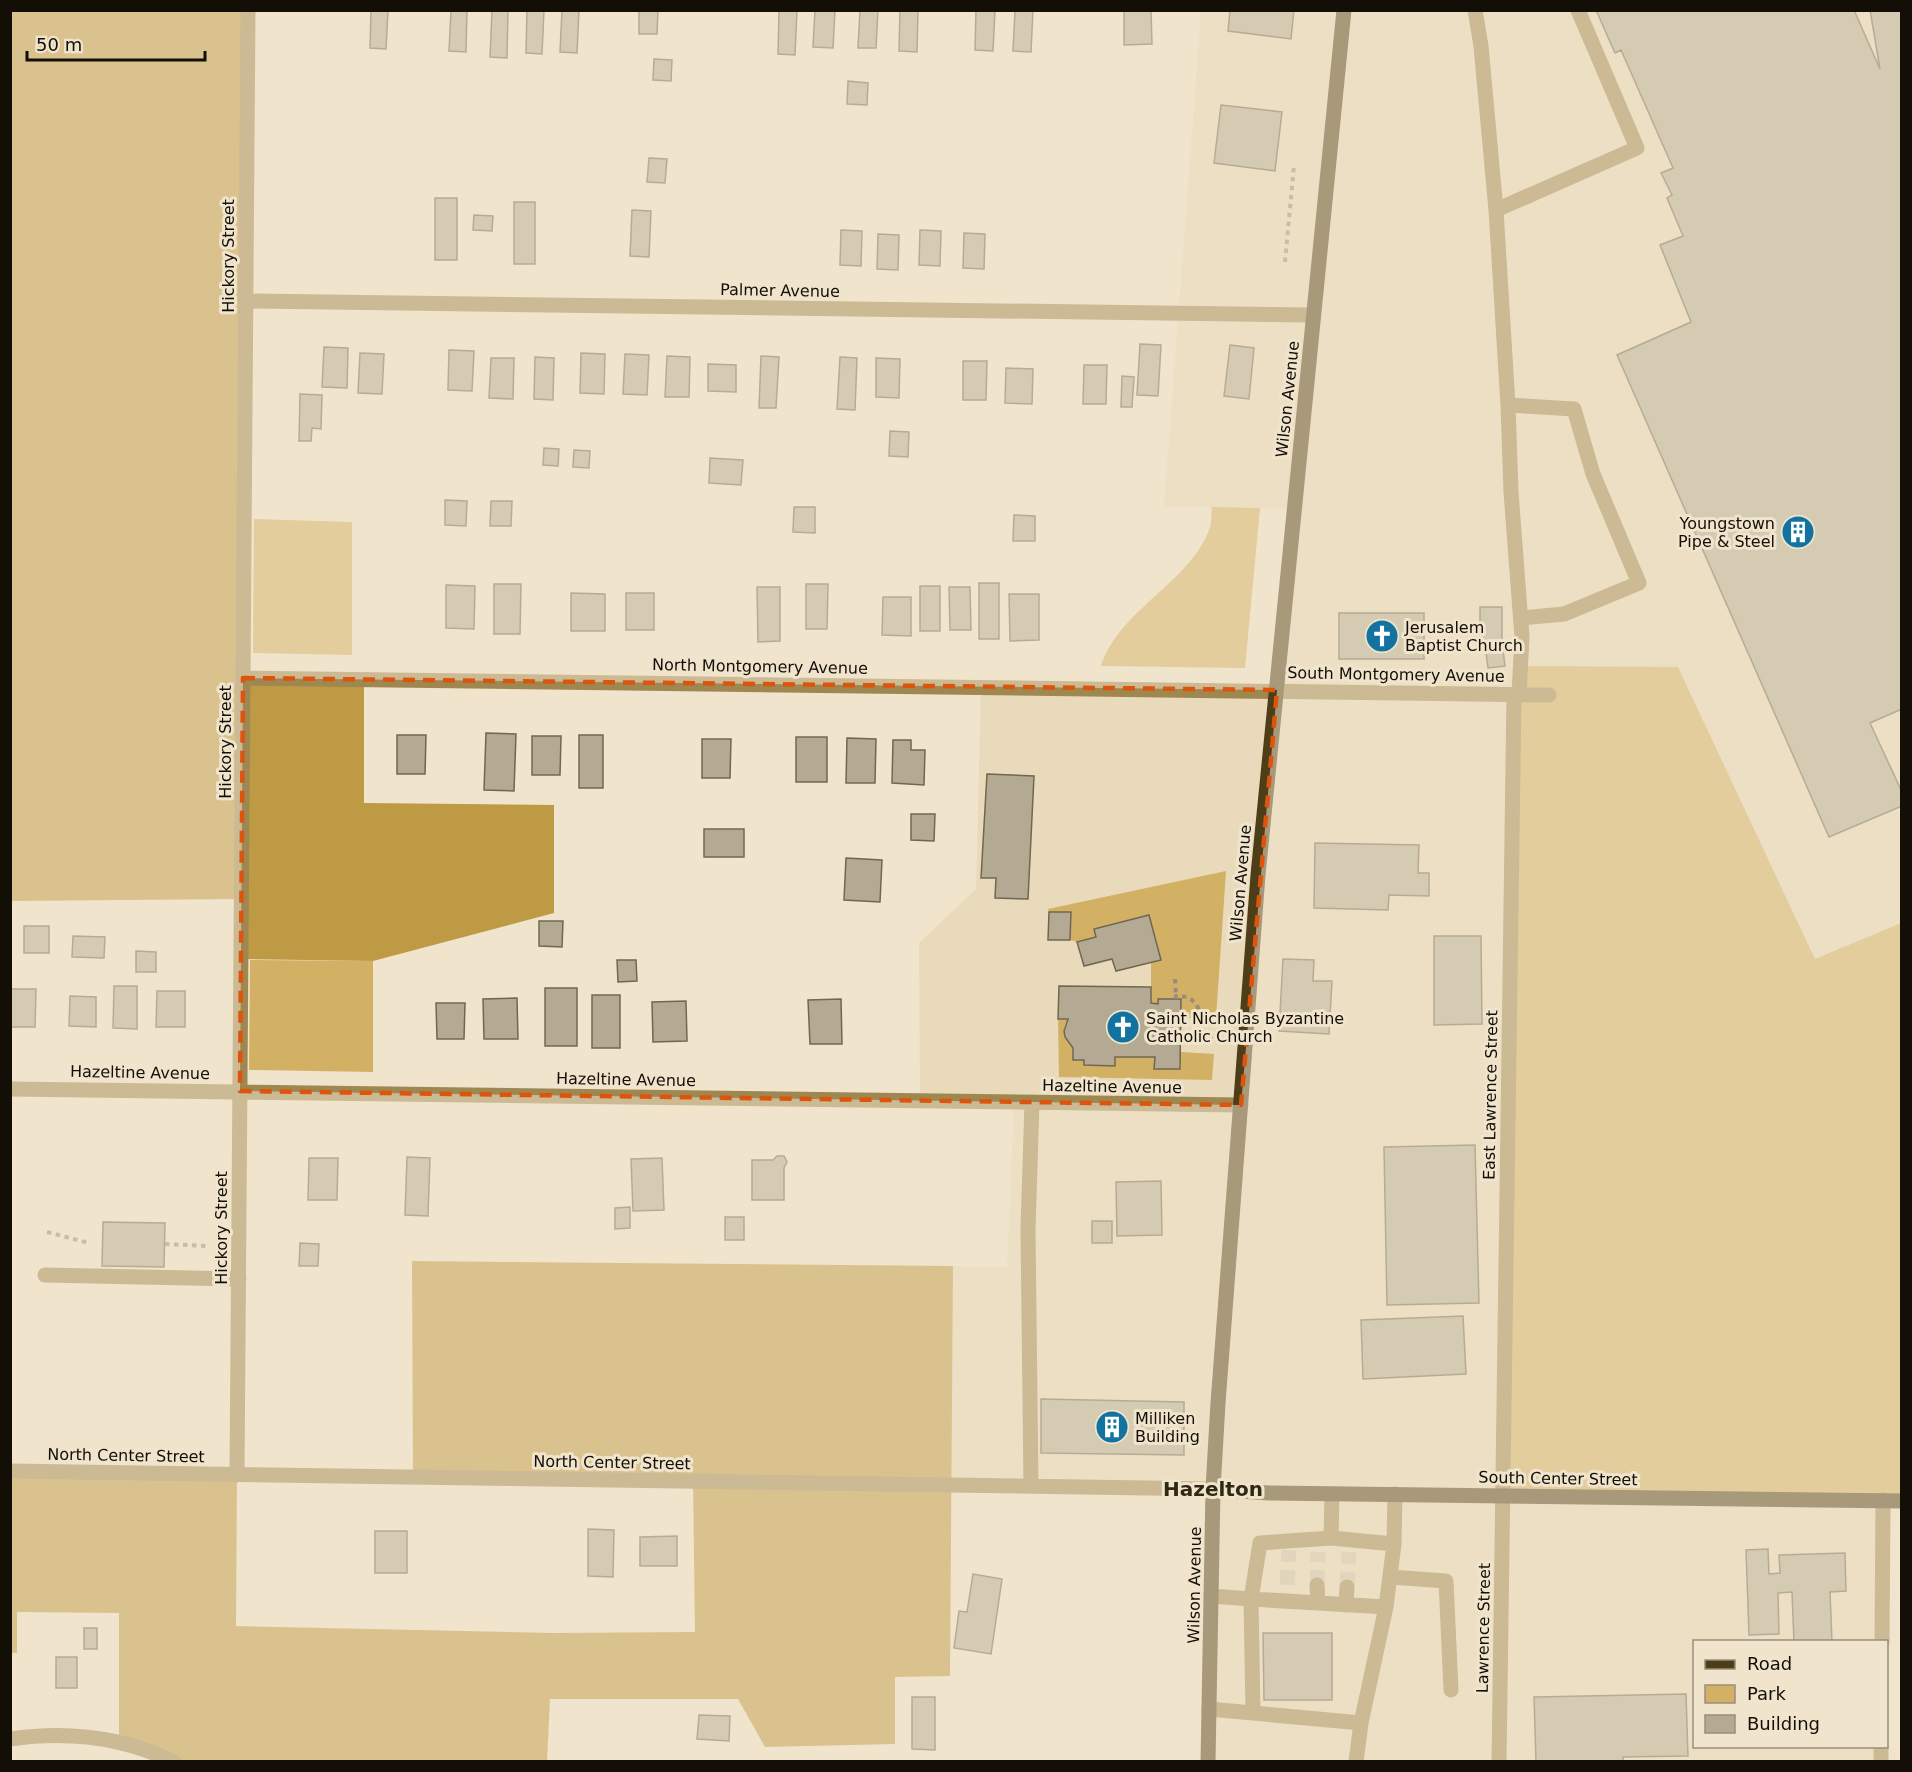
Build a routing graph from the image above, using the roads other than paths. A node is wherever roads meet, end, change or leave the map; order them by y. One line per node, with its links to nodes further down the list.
1 (248, 10): 6 (street, Hickory Street)
2 (1344, 10): 7 (main road, Wilson Avenue)
3 (1475, 10): 5 (street, East Lawrence Street)
4 (1578, 10): 5 (street)
5 (1496, 210): 8 (street, East Lawrence Street)
6 (246, 301): 7 (street, Palmer Avenue); 10 (street, Hickory Street)
7 (1313, 315): 11 (main road, Wilson Avenue)
8 (1509, 405): 9 (street, East Lawrence Street); 9 (street)
9 (1521, 618): 12 (street, East Lawrence Street)
10 (243, 678): 11 (street, North Montgomery Avenue); 15 (street, Hickory Street)
11 (1277, 690): 12 (street, South Montgomery Avenue); 17 (main road, Wilson Avenue)
12 (1516, 694): 13 (street, South Montgomery Avenue); 26 (street, East Lawrence Street)
13 (1549, 695)
14 (10, 1089): 15 (street, Hazeltine Avenue)
15 (240, 1091): 16 (street, Hazeltine Avenue); 19 (street, Hickory Street)
16 (1032, 1102): 17 (street, Hazeltine Avenue); 22 (street)
17 (1241, 1105): 23 (main road, Wilson Avenue)
18 (45, 1275): 19 (street)
19 (239, 1279): 21 (street, Hickory Street)
20 (10, 1471): 21 (street, North Center Street)
21 (237, 1475): 22 (street, North Center Street)
22 (1031, 1486): 23 (street, North Center Street)
23 (1214, 1489): 24 (main road, South Center Street); 35 (main road, Wilson Avenue)
24 (1332, 1494): 25 (main road, South Center Street); 29 (street)
25 (1395, 1494): 26 (main road, South Center Street); 30 (street)
26 (1503, 1496): 27 (main road, South Center Street); 50 (street, Lawrence Street)
27 (1883, 1500): 28 (main road, South Center Street); 41 (street)
28 (1902, 1501)
29 (1322, 1543): 30 (street); 36 (street)
30 (1394, 1544): 31 (street)
31 (1390, 1577): 40 (street); 42 (street)
32 (1287, 1585): 37 (street)
33 (1317, 1586): 38 (street)
34 (1347, 1587): 39 (street)
35 (1211, 1596): 36 (street); 43 (main road, Wilson Avenue)
36 (1251, 1599): 37 (street); 44 (street)
37 (1286, 1601): 38 (street)
38 (1318, 1604): 39 (street)
39 (1346, 1605): 40 (street)
40 (1386, 1607): 45 (street)
41 (1882, 1640)
42 (1451, 1690)
43 (1209, 1709): 44 (street); 48 (main road, Wilson Avenue)
44 (1253, 1713): 45 (street)
45 (1361, 1723): 49 (street)
46 (10, 1739): 47 (street)
47 (174, 1761)
48 (1208, 1761)
49 (1356, 1761)
50 (1499, 1761)

